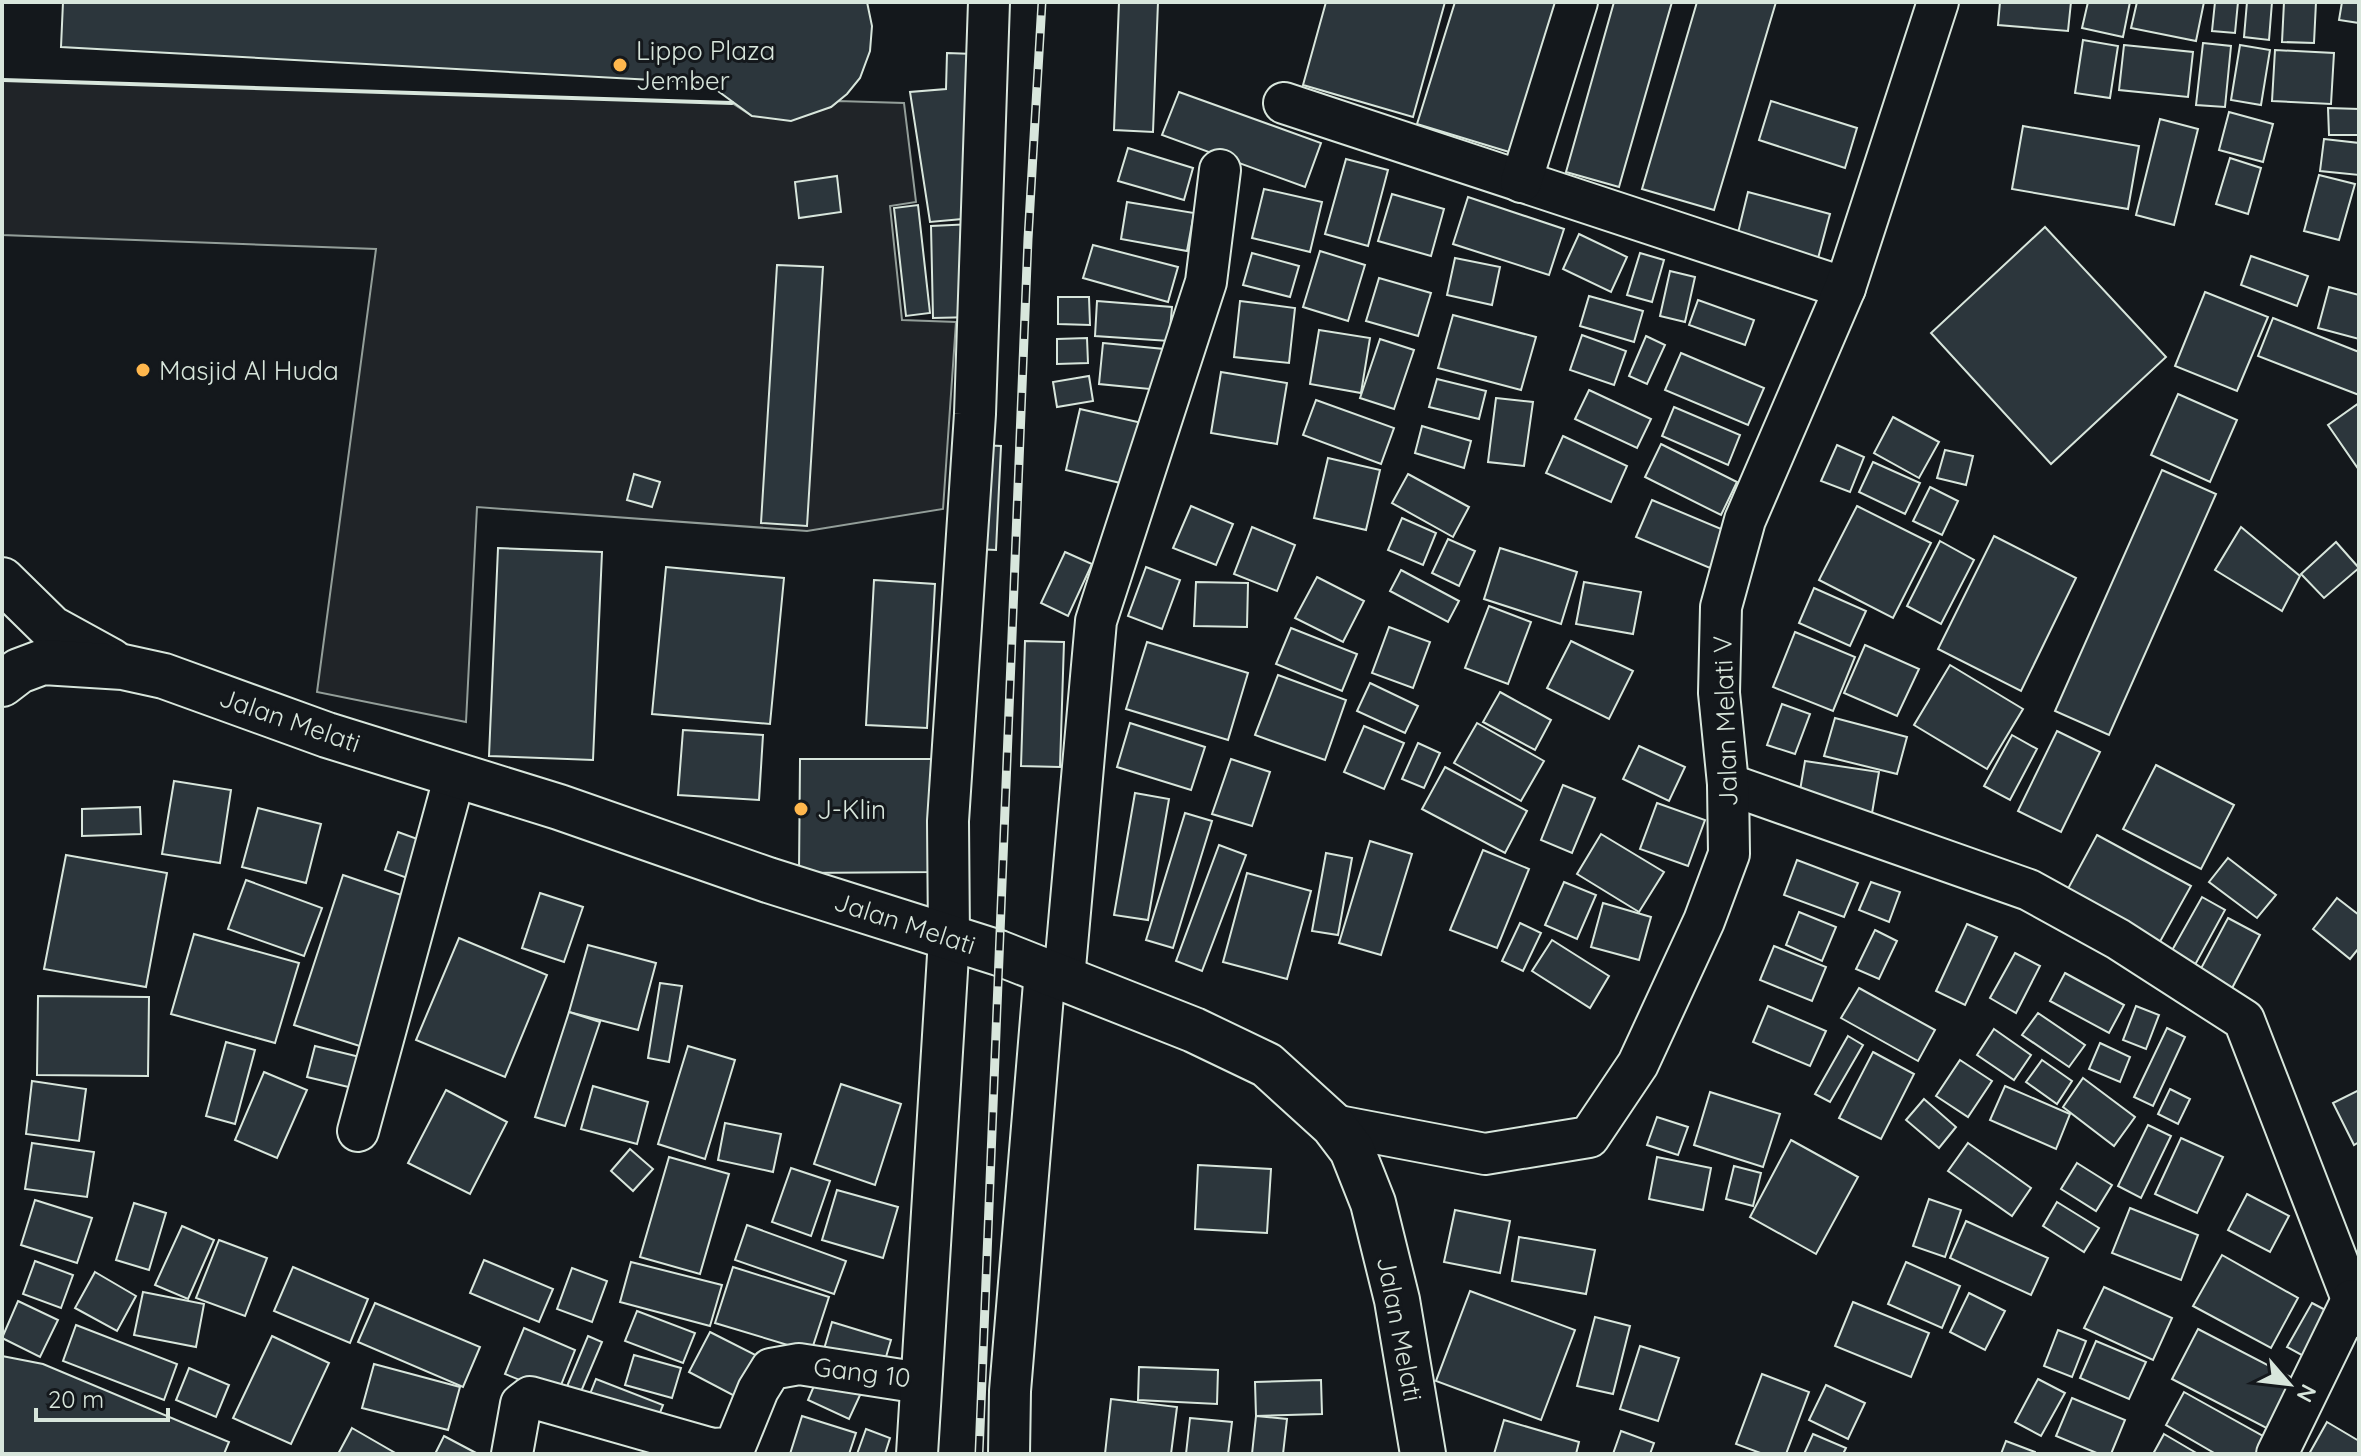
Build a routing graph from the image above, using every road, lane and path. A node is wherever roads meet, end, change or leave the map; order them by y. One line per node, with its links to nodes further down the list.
1 (989, 2): 13 (street, Gang 10)
2 (1577, 2): 6 (street)
3 (1938, 2): 7 (street, Jalan Melati V)
4 (1284, 103): 6 (street)
5 (1220, 170): 14 (street)
6 (1521, 182): 7 (street)
7 (1845, 288): 12 (street, Jalan Melati V)
8 (2, 580): 9 (main road)
9 (123, 667): 10 (main road); 11 (main road, Jalan Melati)
10 (2, 684)
11 (455, 775): 13 (main road, Jalan Melati); 16 (street)
12 (1728, 784): 15 (street, Jalan Melati V); 17 (street)
13 (949, 939): 14 (main road, Jalan Melati); 19 (street, Gang 10)
14 (1055, 975): 15 (main road, Jalan Melati); 22 (street)
15 (1333, 1125): 23 (main road, Jalan Melati)
16 (358, 1131)
17 (2346, 1242): 18 (street)
18 (2356, 1309): 24 (street)
19 (921, 1383): 20 (street, Gang 10); 21 (street)
20 (512, 1454)
21 (917, 1454)
22 (1009, 1454)
23 (1423, 1454)
24 (2277, 1454)

